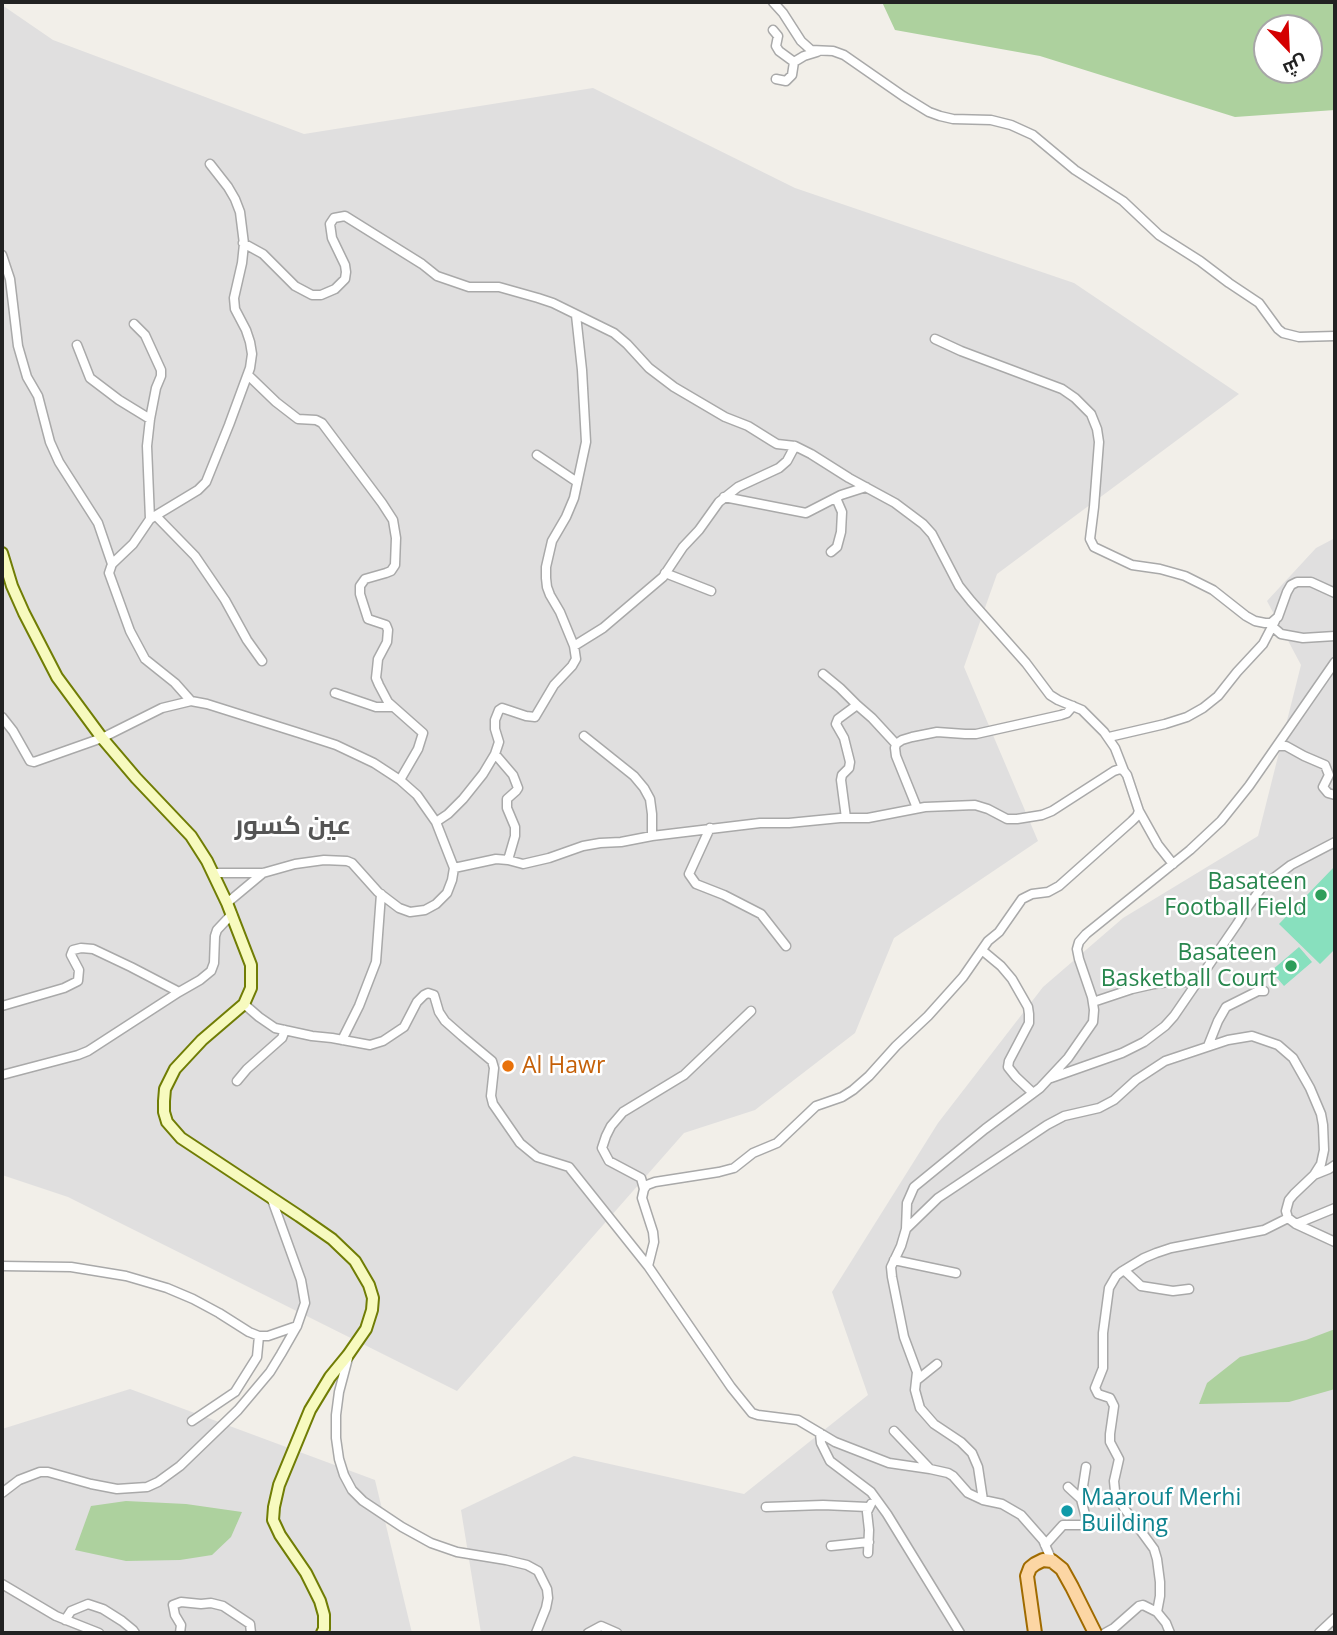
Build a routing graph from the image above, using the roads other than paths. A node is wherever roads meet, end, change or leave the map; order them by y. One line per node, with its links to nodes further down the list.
1 (773, 2): 3 (street)
2 (773, 30): 4 (street)
3 (823, 51): 4 (street); 11 (street)
4 (794, 62): 5 (street)
5 (776, 79)
6 (210, 164): 7 (street)
7 (243, 243): 9 (street); 14 (street)
8 (2, 255): 25 (street)
9 (576, 315): 16 (street); 18 (street)
10 (134, 324): 15 (street)
11 (1335, 336)
12 (935, 339): 29 (street)
13 (77, 345): 15 (street)
14 (248, 375): 22 (street); 39 (street)
15 (149, 419): 22 (street)
16 (794, 446): 19 (street); 20 (street)
17 (537, 455): 18 (street)
18 (577, 482): 31 (street)
19 (866, 487): 21 (street); 38 (street)
20 (724, 497): 21 (street); 26 (street)
21 (836, 498): 23 (street)
22 (153, 517): 25 (street); 32 (street)
23 (831, 552)
24 (2, 553): 44 (main road)
25 (112, 564): 36 (street)
26 (665, 573): 27 (street); 31 (street)
27 (711, 592)
28 (1335, 593): 29 (street)
29 (1274, 624): 30 (street); 45 (street)
30 (1335, 636)
31 (574, 646): 48 (street)
32 (262, 661)
33 (1335, 662): 47 (street)
34 (823, 674): 37 (street)
35 (335, 693): 39 (street)
36 (191, 701): 44 (street); 50 (street)
37 (857, 705): 46 (street); 54 (street)
38 (1073, 706): 45 (street); 46 (street)
39 (392, 707): 50 (street)
40 (2, 717): 41 (street)
41 (11, 730): 42 (street); 44 (street)
42 (2, 732)
43 (584, 736): 57 (street)
44 (102, 737): 62 (main road)
45 (1109, 737): 49 (street)
46 (896, 744): 52 (street)
47 (1277, 746): 51 (street); 60 (street)
48 (495, 754): 55 (street); 59 (street)
49 (1124, 771): 52 (street); 53 (street)
50 (400, 780): 55 (street)
51 (1335, 795)
52 (917, 808): 54 (street)
53 (1139, 811): 60 (street); 68 (street)
54 (846, 818): 56 (street)
55 (436, 822): 61 (street)
56 (710, 828): 57 (street); 67 (street)
57 (652, 836): 59 (street)
58 (1335, 842): 69 (street)
59 (508, 860): 61 (street)
60 (1173, 864): 72 (street)
61 (454, 868): 64 (street)
62 (213, 873): 63 (street); 65 (main road)
63 (263, 873): 64 (street); 65 (street)
64 (380, 894): 77 (street)
65 (227, 902): 66 (main road)
66 (232, 914): 71 (street); 73 (main road)
67 (786, 946)
68 (983, 951): 82 (street); 85 (street)
69 (1198, 982): 72 (street); 80 (street)
70 (1264, 991): 78 (street)
71 (179, 992): 74 (street); 79 (street)
72 (1093, 1002): 80 (street)
73 (244, 1004): 76 (street); 86 (main road)
74 (2, 1006)
75 (751, 1011): 85 (street)
76 (285, 1030): 77 (street); 81 (street)
77 (342, 1040): 94 (street)
78 (1208, 1046): 84 (street); 90 (street)
79 (2, 1074)
80 (1049, 1079): 82 (street)
81 (237, 1081)
82 (1033, 1093): 90 (street)
83 (1335, 1166): 84 (street)
84 (1314, 1175): 88 (street)
85 (644, 1189): 94 (street)
86 (271, 1197): 98 (street); 100 (main road)
87 (1335, 1208): 89 (street)
88 (1288, 1218): 89 (street); 95 (street)
89 (1296, 1224): 91 (street)
90 (906, 1229): 92 (street)
91 (1335, 1242)
92 (894, 1260): 96 (street); 102 (street)
93 (2, 1266): 99 (street)
94 (648, 1266): 105 (street)
95 (1124, 1270): 97 (street); 121 (street)
96 (956, 1273)
97 (1189, 1289)
98 (297, 1326): 99 (street); 109 (street)
99 (259, 1336): 103 (street)
100 (348, 1355): 128 (main road); 129 (street)
101 (937, 1364): 102 (street)
102 (917, 1380): 112 (street)
103 (192, 1421)
104 (894, 1431): 107 (street)
105 (820, 1433): 107 (street); 111 (street)
106 (1086, 1467): 110 (street)
107 (930, 1469): 112 (street)
108 (1068, 1487): 110 (street)
109 (2, 1493)
110 (1081, 1499): 116 (street)
111 (876, 1500): 114 (street); 132 (street)
112 (984, 1500): 116 (street)
113 (766, 1507): 114 (street)
114 (868, 1507): 115 (street)
115 (869, 1542): 117 (street); 118 (street)
116 (1045, 1545): 119 (street)
117 (831, 1546)
118 (868, 1553)
119 (1052, 1561): 133 (main road); 134 (main road)
120 (2, 1584): 123 (street)
121 (1157, 1612): 135 (street); 136 (street)
122 (1335, 1618): 137 (street)
123 (65, 1620): 124 (street); 125 (street)
124 (99, 1633)
125 (135, 1633)
126 (180, 1633): 127 (street)
127 (251, 1633)
128 (322, 1633)
129 (536, 1633)
130 (587, 1633): 131 (street)
131 (617, 1633)
132 (960, 1633)
133 (1035, 1633)
134 (1095, 1633)
135 (1105, 1633)
136 (1170, 1633)
137 (1319, 1633)

